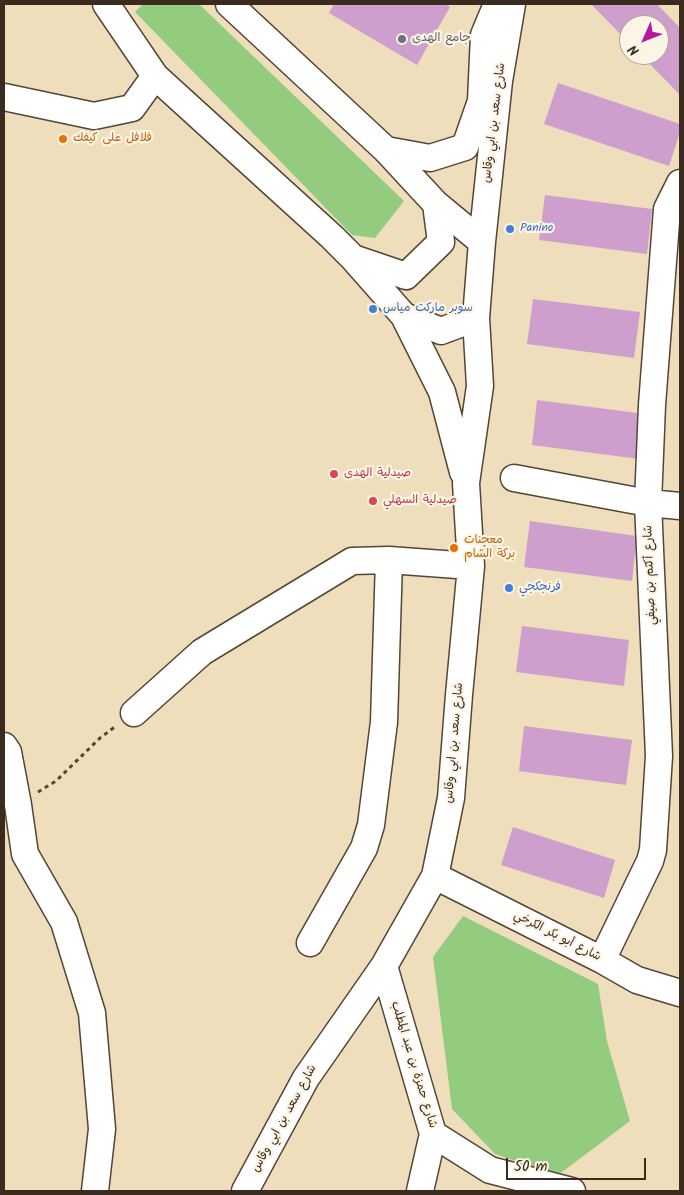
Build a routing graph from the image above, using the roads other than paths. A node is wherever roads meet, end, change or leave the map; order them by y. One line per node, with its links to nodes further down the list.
1 (106, 4): 5 (street)
2 (229, 4): 7 (street)
3 (497, 4): 7 (street, شارع سعد بن ابي وقاس)
4 (512, 4): 10 (street, شارع سعد بن ابي وقاس)
5 (155, 76): 6 (street); 11 (street)
6 (4, 97)
7 (386, 150): 9 (street)
8 (680, 183): 16 (street, شارع أكثم بن صيفي)
9 (436, 204): 10 (street); 11 (street)
10 (482, 242): 13 (street, شارع سعد بن ابي وقاس)
11 (352, 257): 12 (street)
12 (404, 316): 13 (street); 15 (street)
13 (476, 318): 15 (street, شارع سعد بن ابي وقاس)
14 (514, 478): 16 (street)
15 (466, 483): 19 (street, شارع سعد بن ابي وقاس)
16 (648, 503): 17 (street); 22 (street, شارع أكثم بن صيفي)
17 (680, 506)
18 (389, 560): 19 (street); 20 (street); 25 (street)
19 (471, 566): 24 (street, شارع سعد بن ابي وقاس)
20 (134, 713)
21 (4, 746): 23 (street)
22 (669, 756): 26 (street, شارع أكثم بن صيفي)
23 (11, 808): 30 (street)
24 (435, 876): 26 (street, شارع أبو بكر الكرخي); 27 (street, شارع سعد بن ابي وقاس)
25 (310, 943)
26 (602, 960): 28 (street, شارع أبو بكر الكرخي)
27 (384, 966): 29 (street, شارع حمزة بن عبد المطلب); 31 (street, شارع سعد بن ابي وقاس)
28 (680, 993)
29 (433, 1134): 32 (street); 33 (street, شارع حمزة بن عبد المطلب)
30 (95, 1191)
31 (245, 1191)
32 (420, 1191)
33 (572, 1191)

